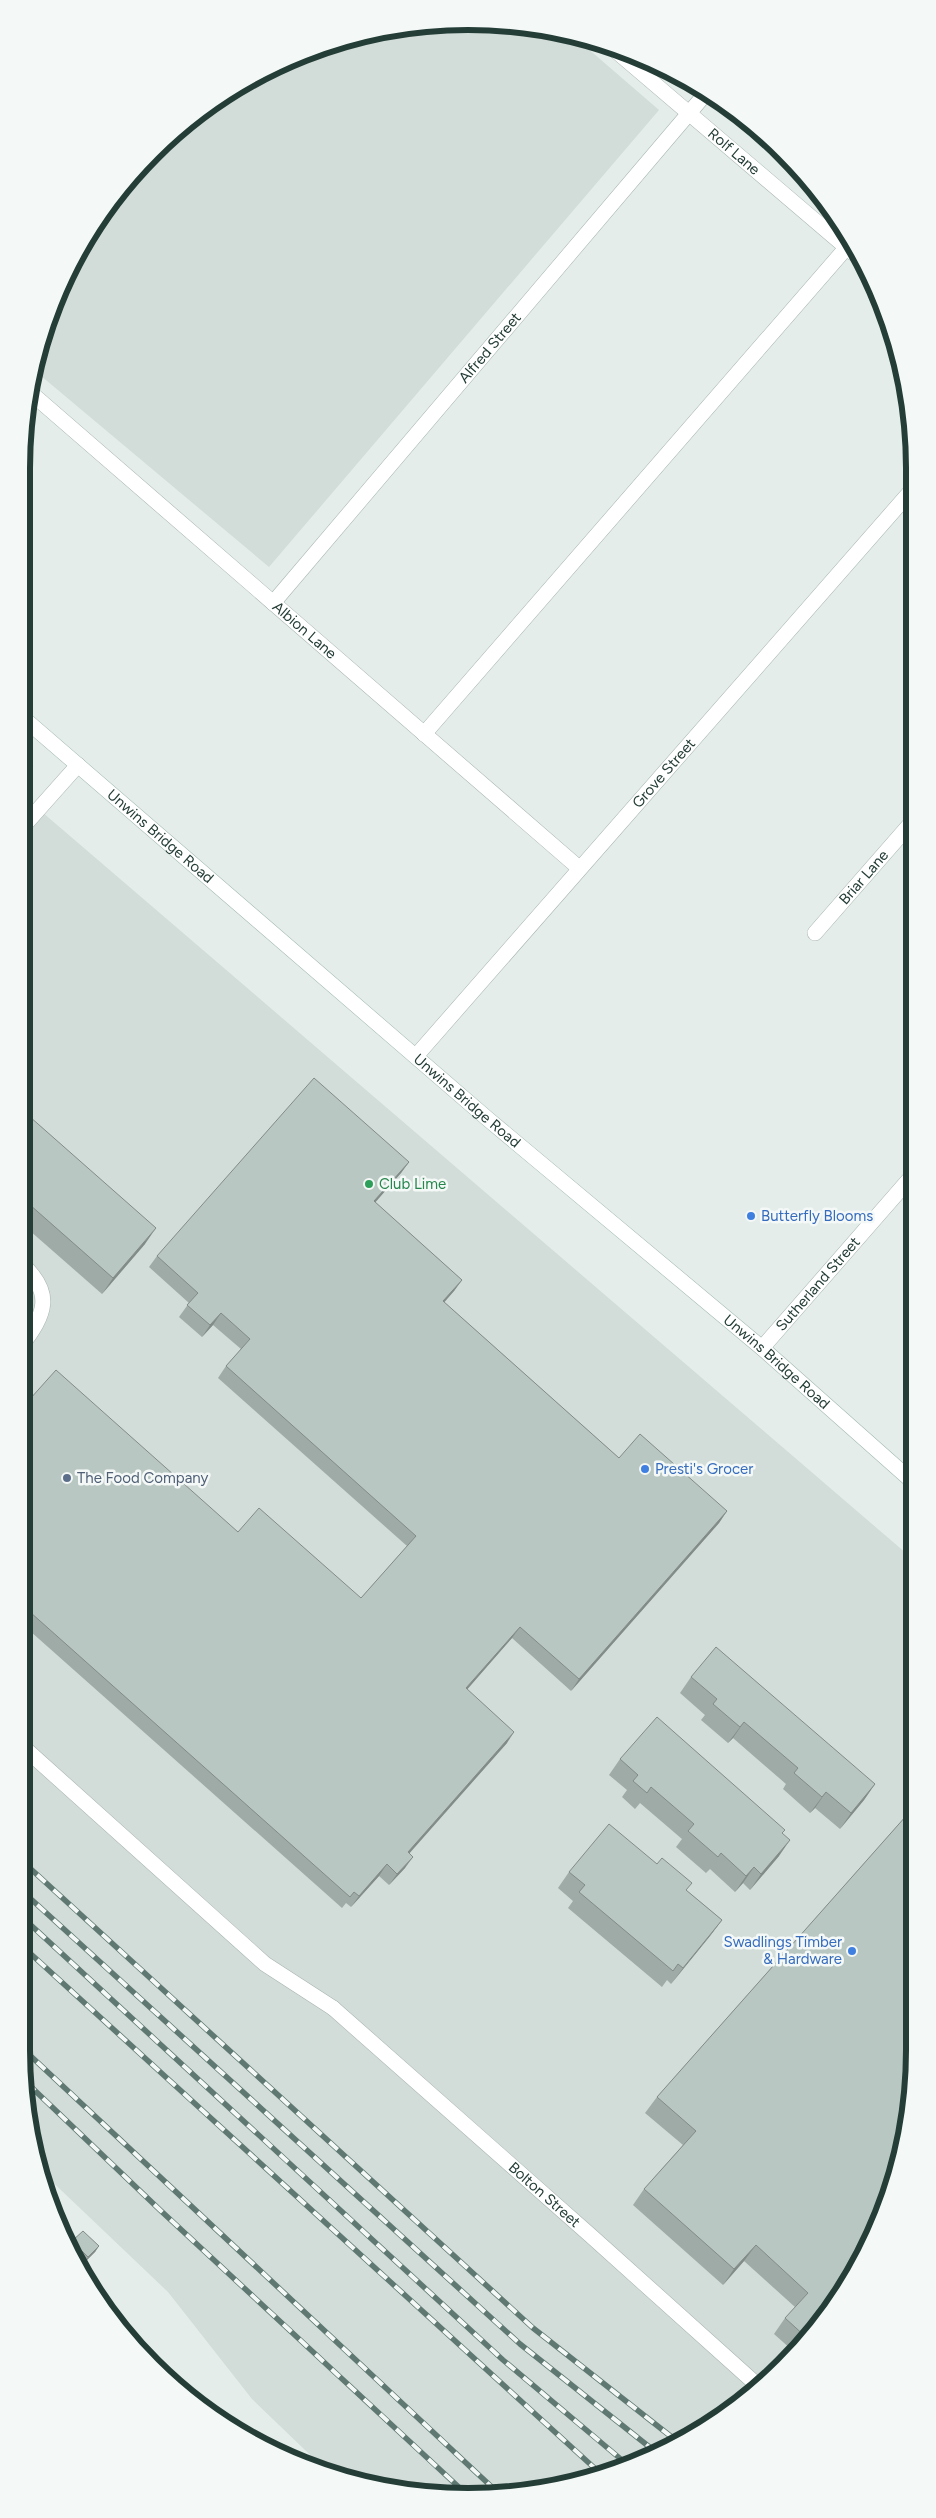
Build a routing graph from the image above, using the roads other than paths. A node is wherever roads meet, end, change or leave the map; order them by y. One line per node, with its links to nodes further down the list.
1 (625, 59): 3 (street, Rolf Lane)
2 (702, 98): 3 (street, Alfred Street)
3 (688, 114): 4 (street, Rolf Lane); 8 (street, Alfred Street)
4 (845, 246)
5 (849, 252): 10 (street)
6 (36, 397): 8 (street, Albion Lane)
7 (906, 497): 14 (street, Grove Street)
8 (273, 603): 10 (street, Albion Lane)
9 (30, 724): 11 (street, Unwins Bridge Road)
10 (424, 734): 14 (street, Albion Lane)
11 (78, 765): 12 (street); 16 (street, Unwins Bridge Road)
12 (30, 819)
13 (906, 829): 15 (street, Briar Lane)
14 (579, 868): 16 (street, Grove Street)
15 (815, 933)
16 (416, 1056): 20 (street, Unwins Bridge Road)
17 (906, 1183): 20 (street, Sutherland Street)
18 (30, 1272): 19 (street)
19 (30, 1335)
20 (762, 1348): 21 (street, Unwins Bridge Road)
21 (906, 1476)
22 (30, 1753): 23 (street, Bolton Street)
23 (754, 2382)

